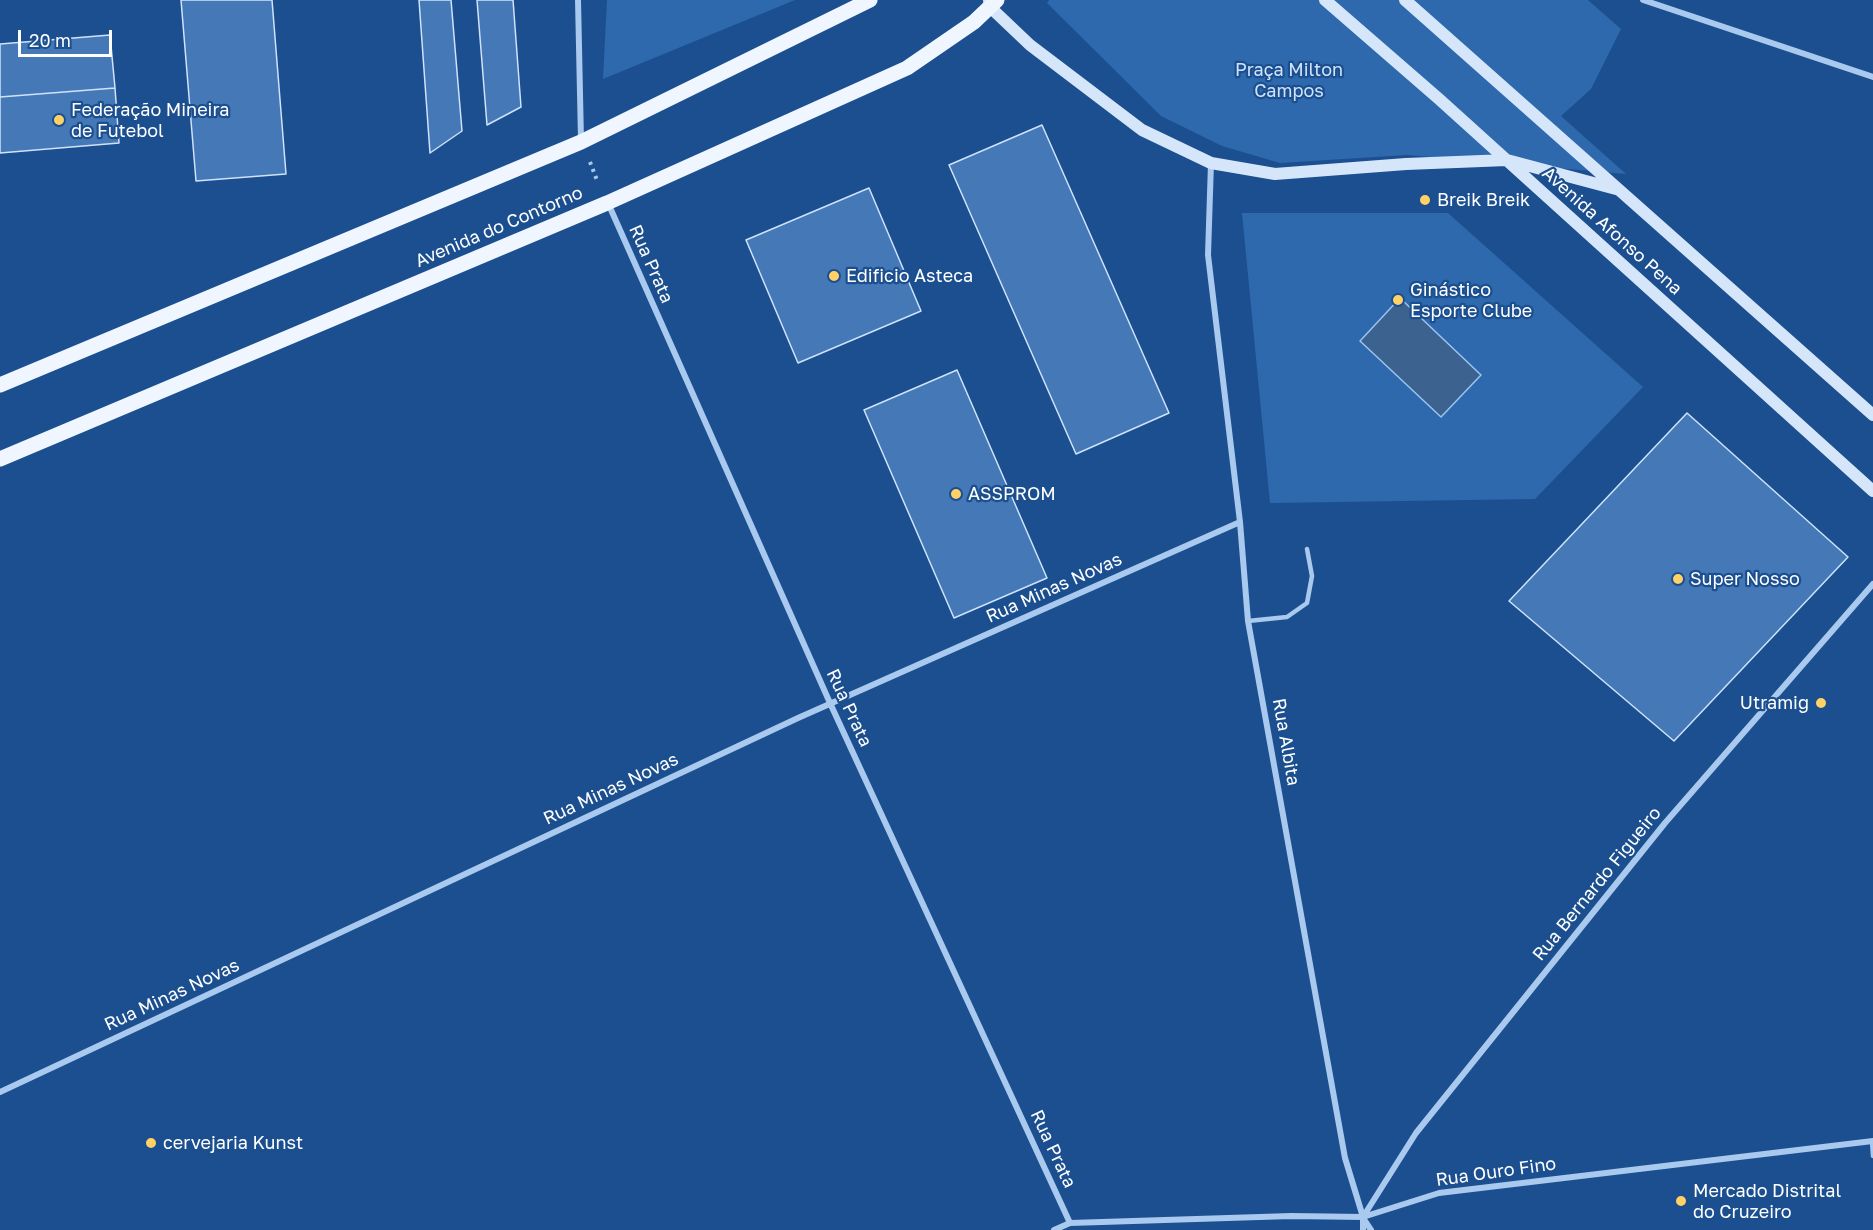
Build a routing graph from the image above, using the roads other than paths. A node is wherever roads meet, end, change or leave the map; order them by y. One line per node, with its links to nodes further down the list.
1 (578, 0): 8 (street)
2 (870, 0): 8 (main road)
3 (1325, 0): 9 (main road, Avenida Afonso Pena)
4 (1405, 0): 11 (main road, Avenida Afonso Pena)
5 (1643, 0): 7 (street)
6 (992, 2): 10 (main road); 12 (main road, Avenida do Contorno)
7 (1873, 77)
8 (581, 142): 13 (main road)
9 (1507, 160): 10 (main road); 11 (main road); 16 (main road, Avenida Afonso Pena)
10 (1211, 163): 17 (street, Rua Albita)
11 (1616, 189): 14 (main road, Avenida Afonso Pena)
12 (607, 202): 15 (main road, Avenida do Contorno); 21 (street, Rua Prata)
13 (0, 385)
14 (1873, 416)
15 (0, 459)
16 (1873, 491)
17 (1240, 522): 20 (street, Rua Albita); 21 (street, Rua Minas Novas)
18 (1307, 549): 20 (lane)
19 (1873, 584): 25 (street, Rua Bernardo Figueiro)
20 (1248, 621): 25 (street, Rua Albita)
21 (830, 703): 22 (street, Rua Minas Novas); 26 (street, Rua Prata)
22 (0, 1092)
23 (1872, 1141): 24 (lane); 25 (street, Rua Ouro Fino)
24 (1873, 1156)
25 (1363, 1217): 26 (street, Rua Ouro Fino); 28 (street, Rua Albita); 29 (street)
26 (1070, 1222): 27 (street, Rua Ouro Fino)
27 (1054, 1230)
28 (1363, 1230)
29 (1371, 1230)

